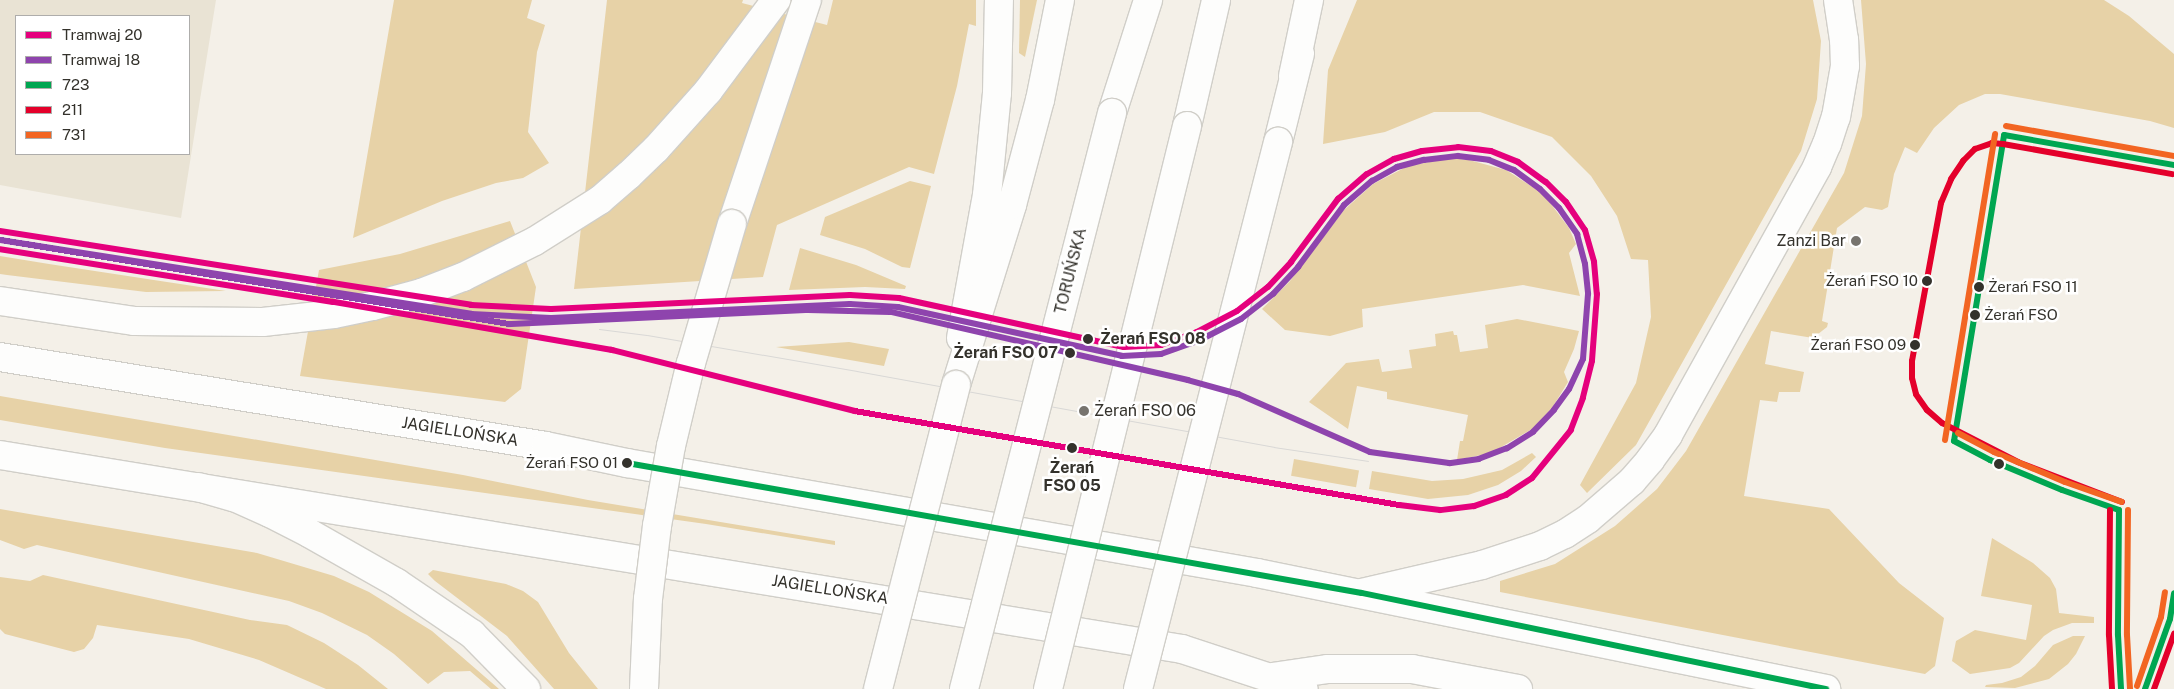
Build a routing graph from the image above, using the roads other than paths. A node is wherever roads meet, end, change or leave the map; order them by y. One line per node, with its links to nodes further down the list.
1 (776, 0): 13 (main road)
2 (807, 0): 21 (main road, bridge)
3 (999, 0): 15 (main road)
4 (1060, 0): 15 (main road)
5 (1127, 0): 12 (main road)
6 (1148, 0): 12 (main road, TORUŃSKA)
7 (1216, 0): 24 (main road, bridge)
8 (1309, 0): 11 (main road)
9 (1319, 0): 11 (main road)
10 (1838, 0): 18 (main road)
11 (1293, 76): 25 (main road, bridge)
12 (1112, 113): 23 (main road, TORUŃSKA, bridge)
13 (0, 301)
14 (0, 357): 18 (main road, JAGIELLOŃSKA)
15 (956, 384): 22 (main road, bridge)
16 (0, 455): 17 (main road, JAGIELLOŃSKA)
17 (198, 487): 19 (main road, JAGIELLOŃSKA); 20 (main road)
18 (1362, 593): 28 (main road, JAGIELLOŃSKA)
19 (1272, 677): 26 (main road, JAGIELLOŃSKA); 27 (main road)
20 (526, 689)
21 (644, 689)
22 (878, 689)
23 (964, 689)
24 (1048, 689)
25 (1138, 689)
26 (1304, 689)
27 (1518, 689)
28 (1826, 689)

